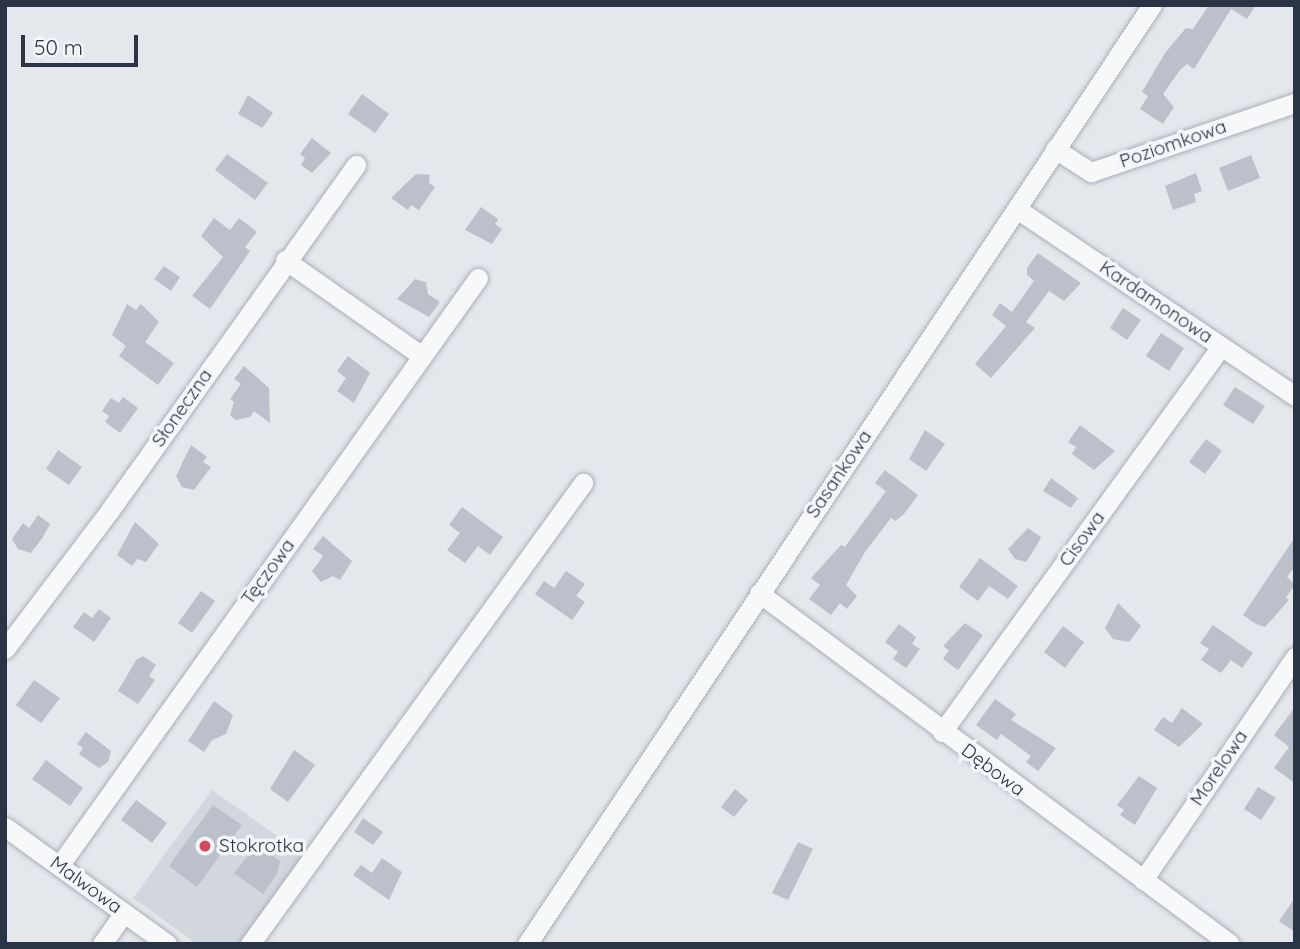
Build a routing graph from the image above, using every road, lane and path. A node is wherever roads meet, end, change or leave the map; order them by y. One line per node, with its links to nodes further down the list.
1 (1152, 5): 3 (street, Sasankowa)
2 (1295, 103): 3 (street, Poziomkowa)
3 (1055, 149): 5 (street, Sasankowa)
4 (356, 165): 6 (street, Słoneczna)
5 (1017, 209): 8 (street, Kardamonowa); 12 (street, Sasankowa)
6 (285, 260): 9 (street); 13 (street, Słoneczna)
7 (478, 278): 9 (street, Tęczowa)
8 (1221, 346): 10 (street, Kardamonowa); 15 (street, Cisowa)
9 (422, 356): 17 (street, Tęczowa)
10 (1295, 397)
11 (583, 483): 22 (street)
12 (759, 593): 15 (street, Dębowa); 23 (street, Sasankowa)
13 (5, 649)
14 (1295, 657): 18 (street, Morelowa)
15 (942, 732): 18 (street, Dębowa)
16 (5, 827): 17 (street, Malwowa)
17 (58, 866): 19 (street, Malwowa)
18 (1143, 880): 24 (street, Dębowa)
19 (124, 913): 20 (street); 21 (street, Malwowa)
20 (102, 944)
21 (167, 944)
22 (250, 944)
23 (527, 944)
24 (1230, 944)

